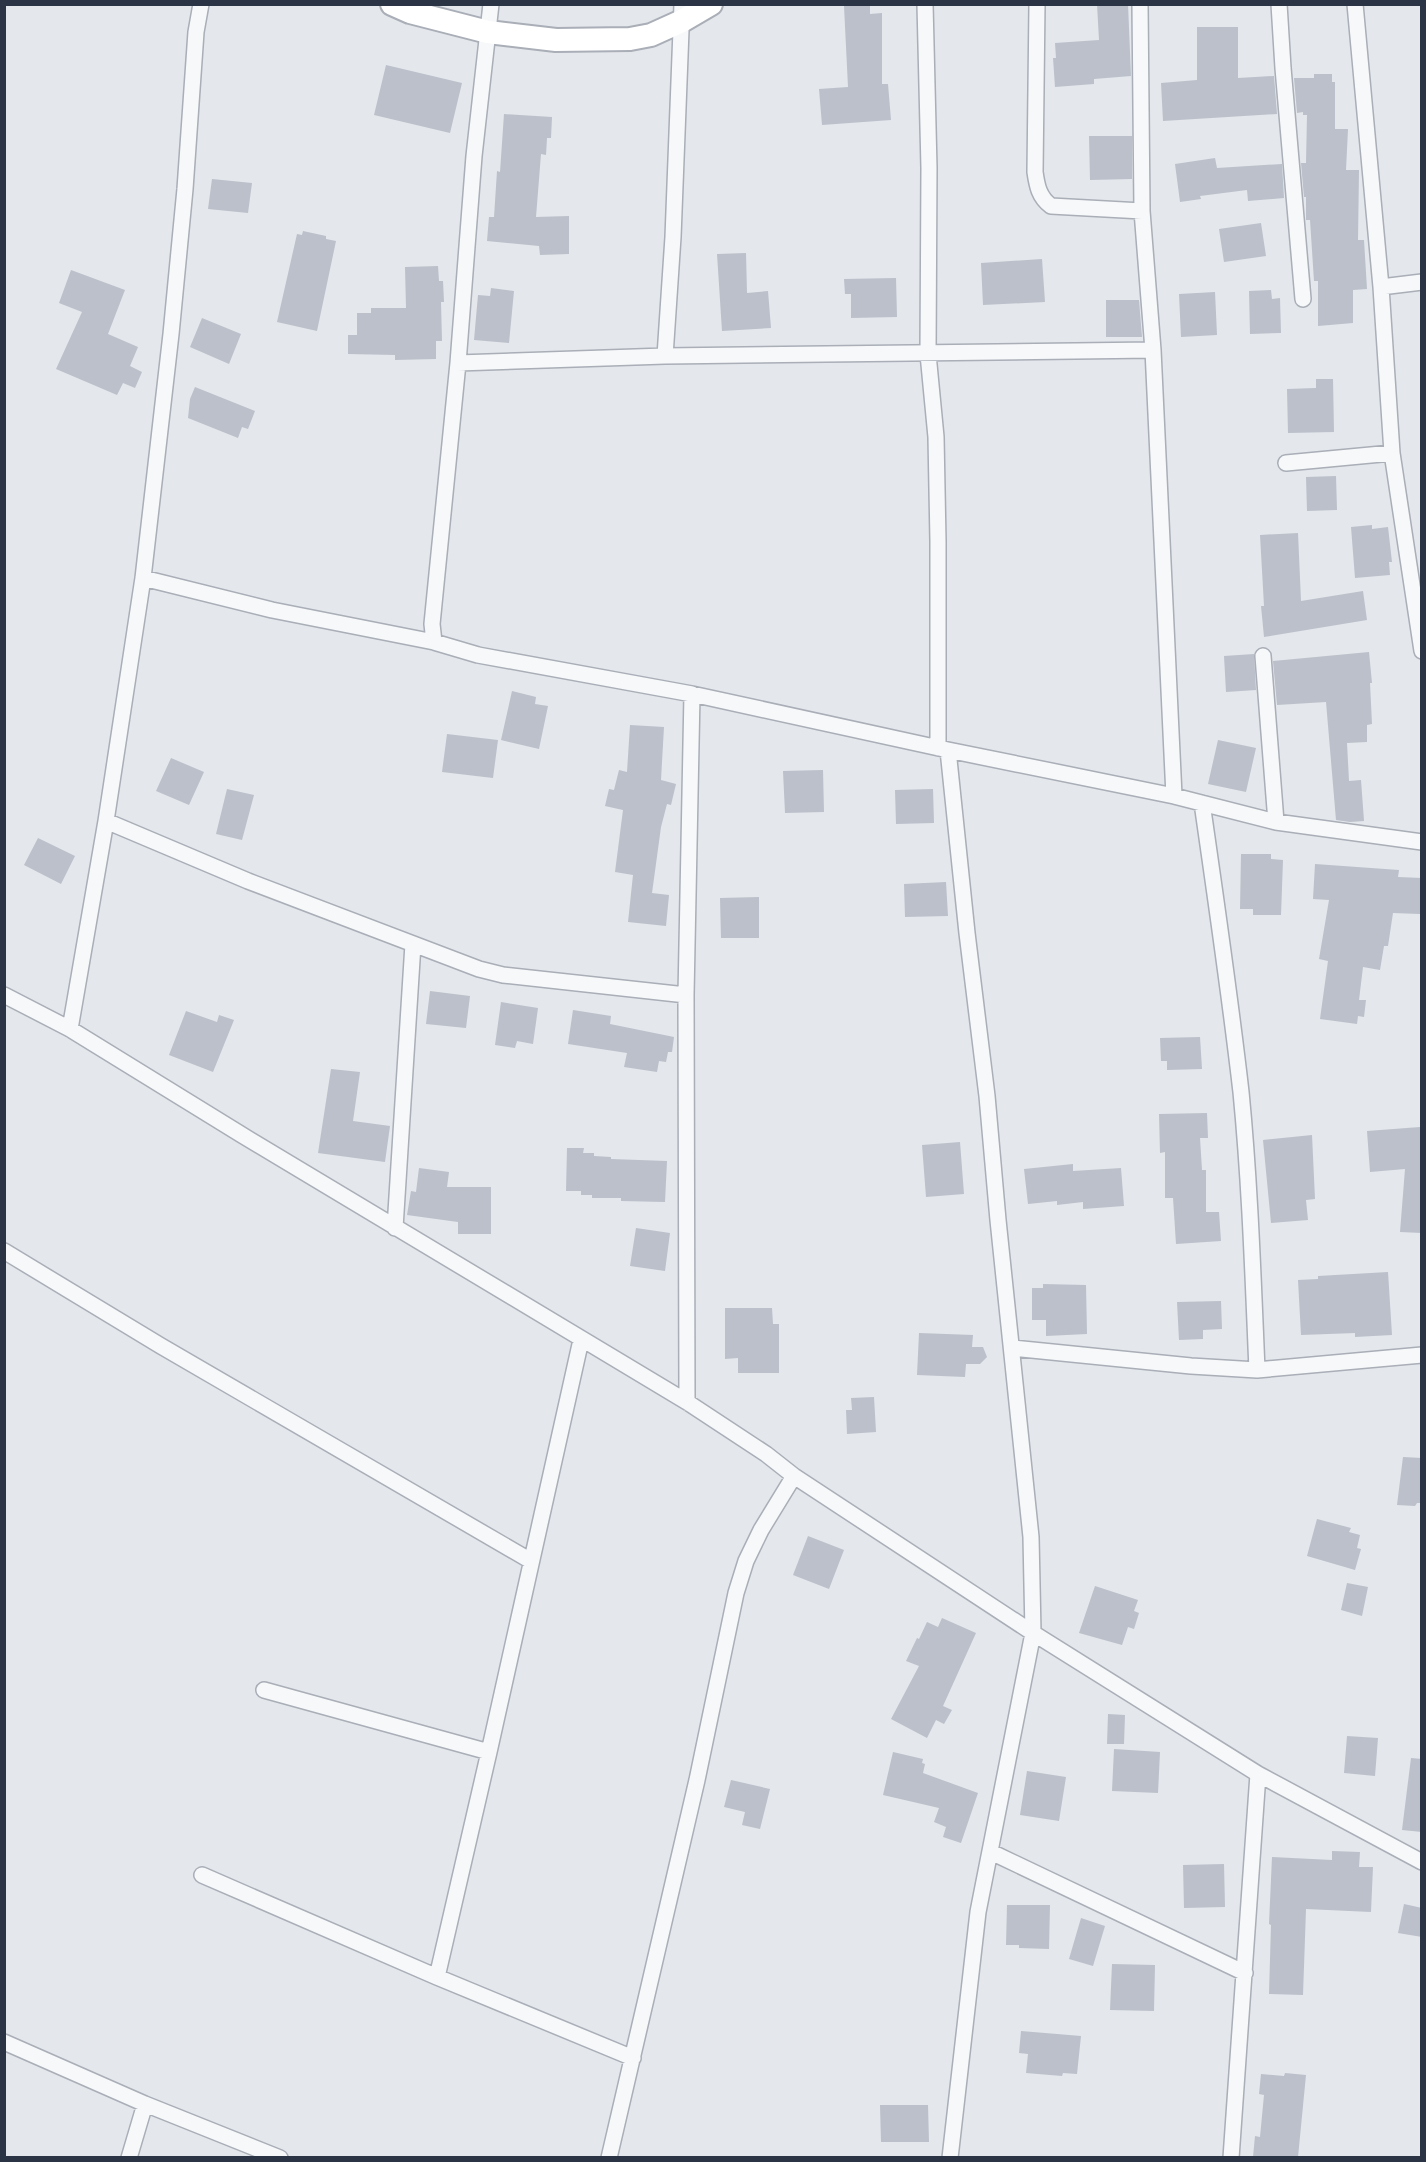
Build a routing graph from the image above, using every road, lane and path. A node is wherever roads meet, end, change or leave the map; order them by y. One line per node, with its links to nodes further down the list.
1 (201, 4): 22 (street)
2 (392, 4): 11 (street)
3 (491, 4): 11 (street)
4 (711, 4): 10 (street)
5 (925, 4): 17 (street)
6 (1037, 4): 12 (street)
7 (1140, 4): 12 (street)
8 (1279, 4): 15 (street)
9 (1355, 4): 14 (street)
10 (682, 13): 11 (street); 18 (street)
11 (488, 32): 19 (street)
12 (1142, 211): 16 (street)
13 (1422, 282): 14 (street)
14 (1381, 287): 20 (street)
15 (1303, 299)
16 (1153, 350): 17 (street); 28 (street)
17 (928, 354): 18 (street); 27 (street)
18 (665, 356): 19 (street)
19 (458, 363): 23 (street)
20 (1392, 453): 21 (street); 24 (street)
21 (1286, 463)
22 (143, 578): 23 (street); 30 (street)
23 (434, 642): 26 (street)
24 (1421, 649)
25 (1263, 656): 31 (street)
26 (692, 694): 27 (street); 35 (street)
27 (943, 749): 28 (street); 40 (street)
28 (1174, 796): 29 (street)
29 (1202, 803): 31 (street); 42 (street)
30 (106, 821): 33 (street); 36 (street)
31 (1276, 822): 32 (street)
32 (1422, 842)
33 (413, 944): 35 (street); 37 (street)
34 (4, 995): 36 (street)
35 (686, 995): 43 (street)
36 (70, 1029): 37 (street)
37 (394, 1228): 39 (street)
38 (4, 1251): 45 (street)
39 (580, 1340): 43 (street); 45 (street)
40 (1012, 1348): 42 (street); 46 (street)
41 (1422, 1355): 42 (street)
42 (1257, 1370)
43 (687, 1402): 44 (street)
44 (794, 1476): 46 (street); 56 (street)
45 (531, 1561): 48 (street)
46 (1033, 1633): 49 (street); 50 (street)
47 (264, 1690): 48 (street)
48 (489, 1752): 54 (street)
49 (1258, 1774): 51 (street); 53 (street)
50 (991, 1852): 53 (street); 61 (street)
51 (1422, 1862)
52 (202, 1875): 54 (street)
53 (1245, 1973): 62 (street)
54 (437, 1977): 56 (street)
55 (4, 2042): 57 (street)
56 (633, 2058): 60 (street)
57 (145, 2104): 58 (street); 59 (street)
58 (129, 2157)
59 (280, 2157)
60 (609, 2157)
61 (950, 2157)
62 (1231, 2157)

